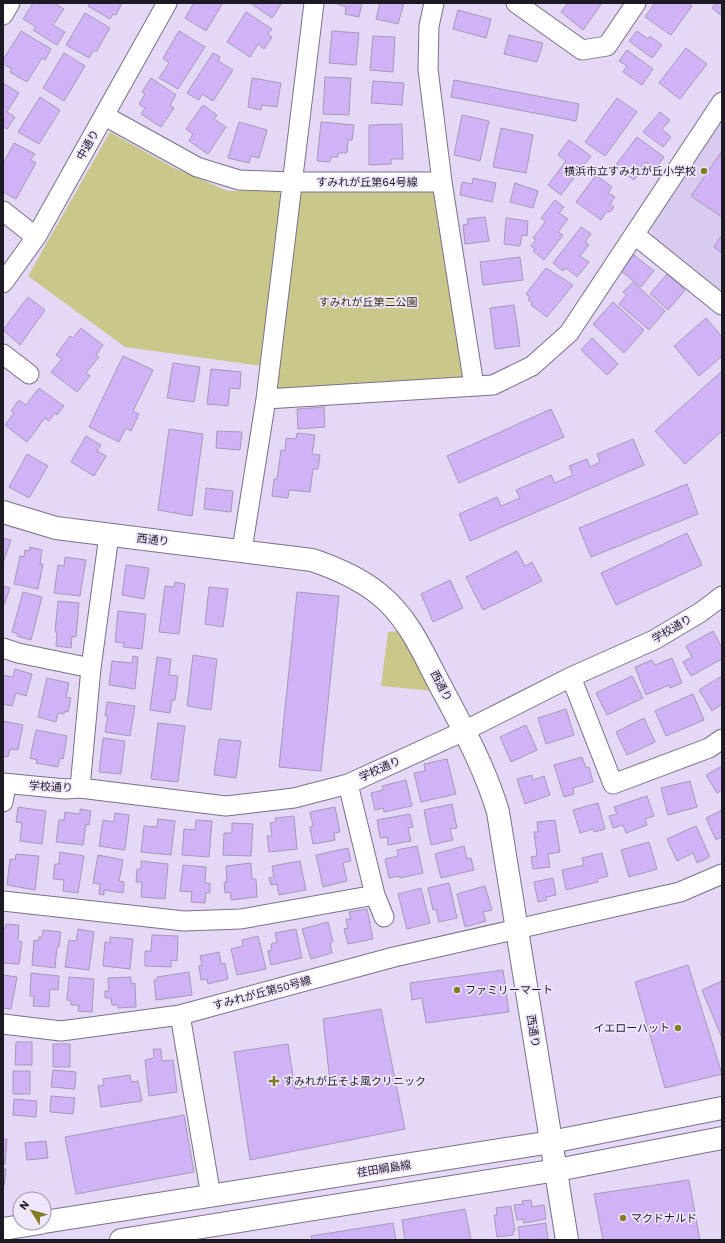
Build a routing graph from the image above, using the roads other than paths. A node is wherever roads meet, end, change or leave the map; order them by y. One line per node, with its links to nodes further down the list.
1 (10, 3): 7 (street)
2 (167, 3): 9 (street, 中通り)
3 (314, 3): 10 (street)
4 (434, 3): 11 (street)
5 (516, 3): 6 (street)
6 (636, 3)
7 (3, 15)
8 (722, 102): 13 (street)
9 (105, 116): 10 (street, すみれが丘第64号線); 14 (street, 中通り)
10 (292, 182): 11 (street, すみれが丘第64号線); 20 (street)
11 (442, 182): 19 (street)
12 (3, 211): 14 (street)
13 (635, 235): 16 (street); 19 (street)
14 (36, 237): 15 (street, 中通り)
15 (3, 283)
16 (722, 305)
17 (3, 354): 18 (street)
18 (29, 374)
19 (474, 386): 20 (street)
20 (266, 399): 23 (street)
21 (3, 512): 22 (main road, 西通り)
22 (108, 535): 23 (main road, 西通り); 26 (street)
23 (242, 550): 28 (main road, 西通り)
24 (722, 596): 27 (street, 学校通り)
25 (3, 648): 26 (street)
26 (91, 668): 31 (street)
27 (571, 678): 28 (street, 学校通り); 29 (street)
28 (464, 731): 30 (street, 学校通り); 37 (main road, 西通り)
29 (722, 739)
30 (348, 784): 31 (street, 学校通り); 34 (street)
31 (80, 788): 32 (street, 学校通り)
32 (4, 790)
33 (722, 874): 37 (street, すみれが丘第50号線)
34 (374, 894): 35 (street); 36 (street)
35 (3, 901)
36 (384, 917)
37 (517, 930): 38 (street, すみれが丘第50号線); 42 (main road, 西通り)
38 (180, 1015): 39 (street, すみれが丘第50号線); 44 (street)
39 (3, 1024)
40 (722, 1108): 42 (main road, 荏田綱島線)
41 (722, 1138): 43 (main road)
42 (551, 1142): 43 (main road, 西通り); 44 (main road, 荏田綱島線)
43 (557, 1170): 46 (main road); 47 (main road, 西通り)
44 (211, 1196): 45 (main road, 荏田綱島線)
45 (52, 1221)
46 (121, 1240)
47 (567, 1240)

